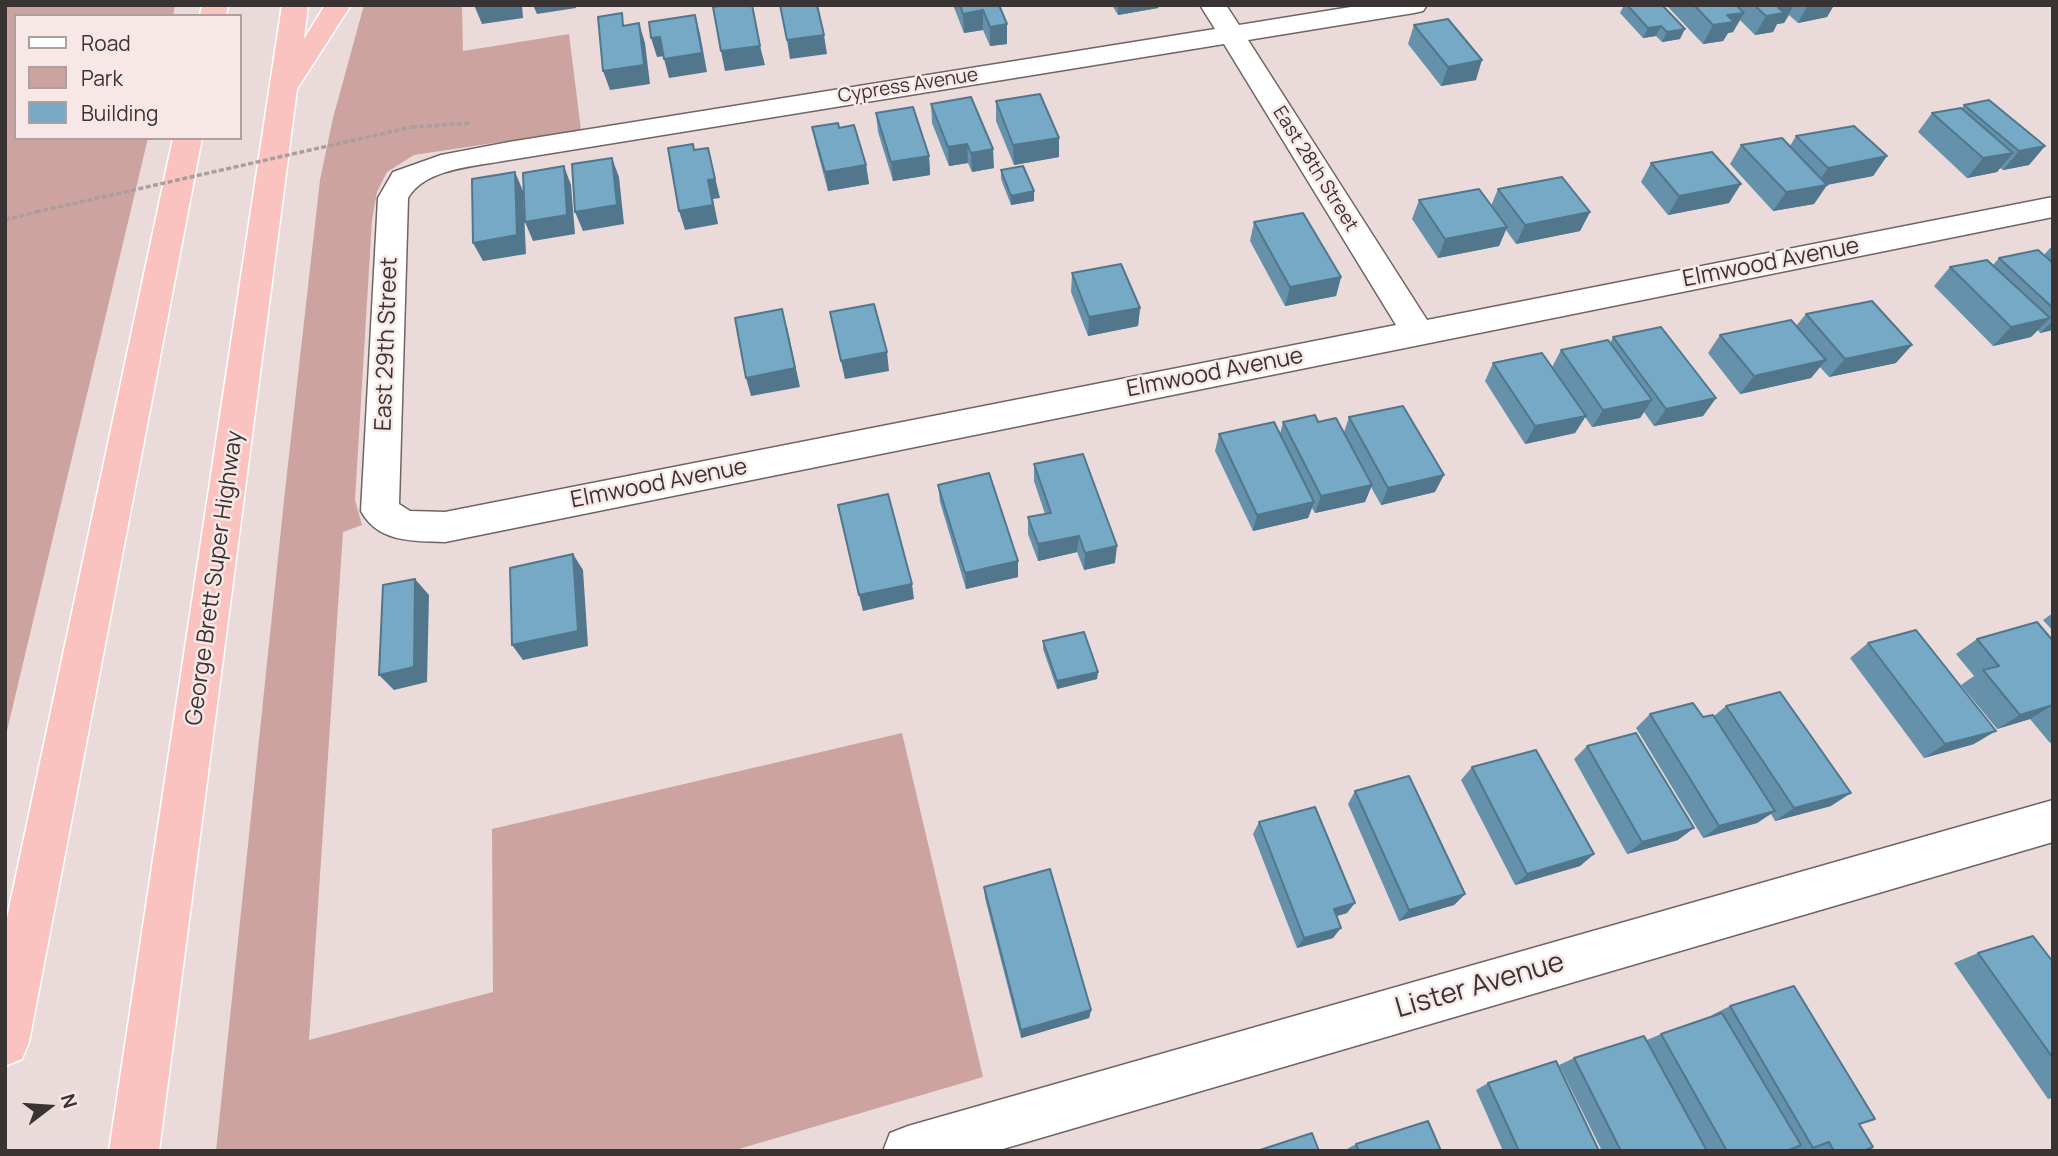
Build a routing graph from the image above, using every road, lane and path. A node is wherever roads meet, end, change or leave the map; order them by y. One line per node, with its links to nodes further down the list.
1 (295, 5): 6 (highway, George Brett Super Highway)
2 (338, 5): 6 (highway)
3 (1213, 5): 5 (street, East 28th Street)
4 (1415, 5): 5 (street, Cypress Avenue)
5 (1231, 35): 9 (street, Cypress Avenue); 12 (street, East 28th Street)
6 (283, 93): 16 (highway, George Brett Super Highway)
7 (412, 127): 11 (path, bridge)
8 (188, 140): 15 (highway)
9 (404, 179): 13 (street, East 29th Street)
10 (2053, 206): 12 (street, Elmwood Avenue)
11 (5, 219)
12 (1418, 333): 13 (street, Elmwood Avenue)
13 (380, 511)
14 (2053, 821): 17 (street, Lister Avenue)
15 (5, 1042)
16 (134, 1151)
17 (908, 1151)

